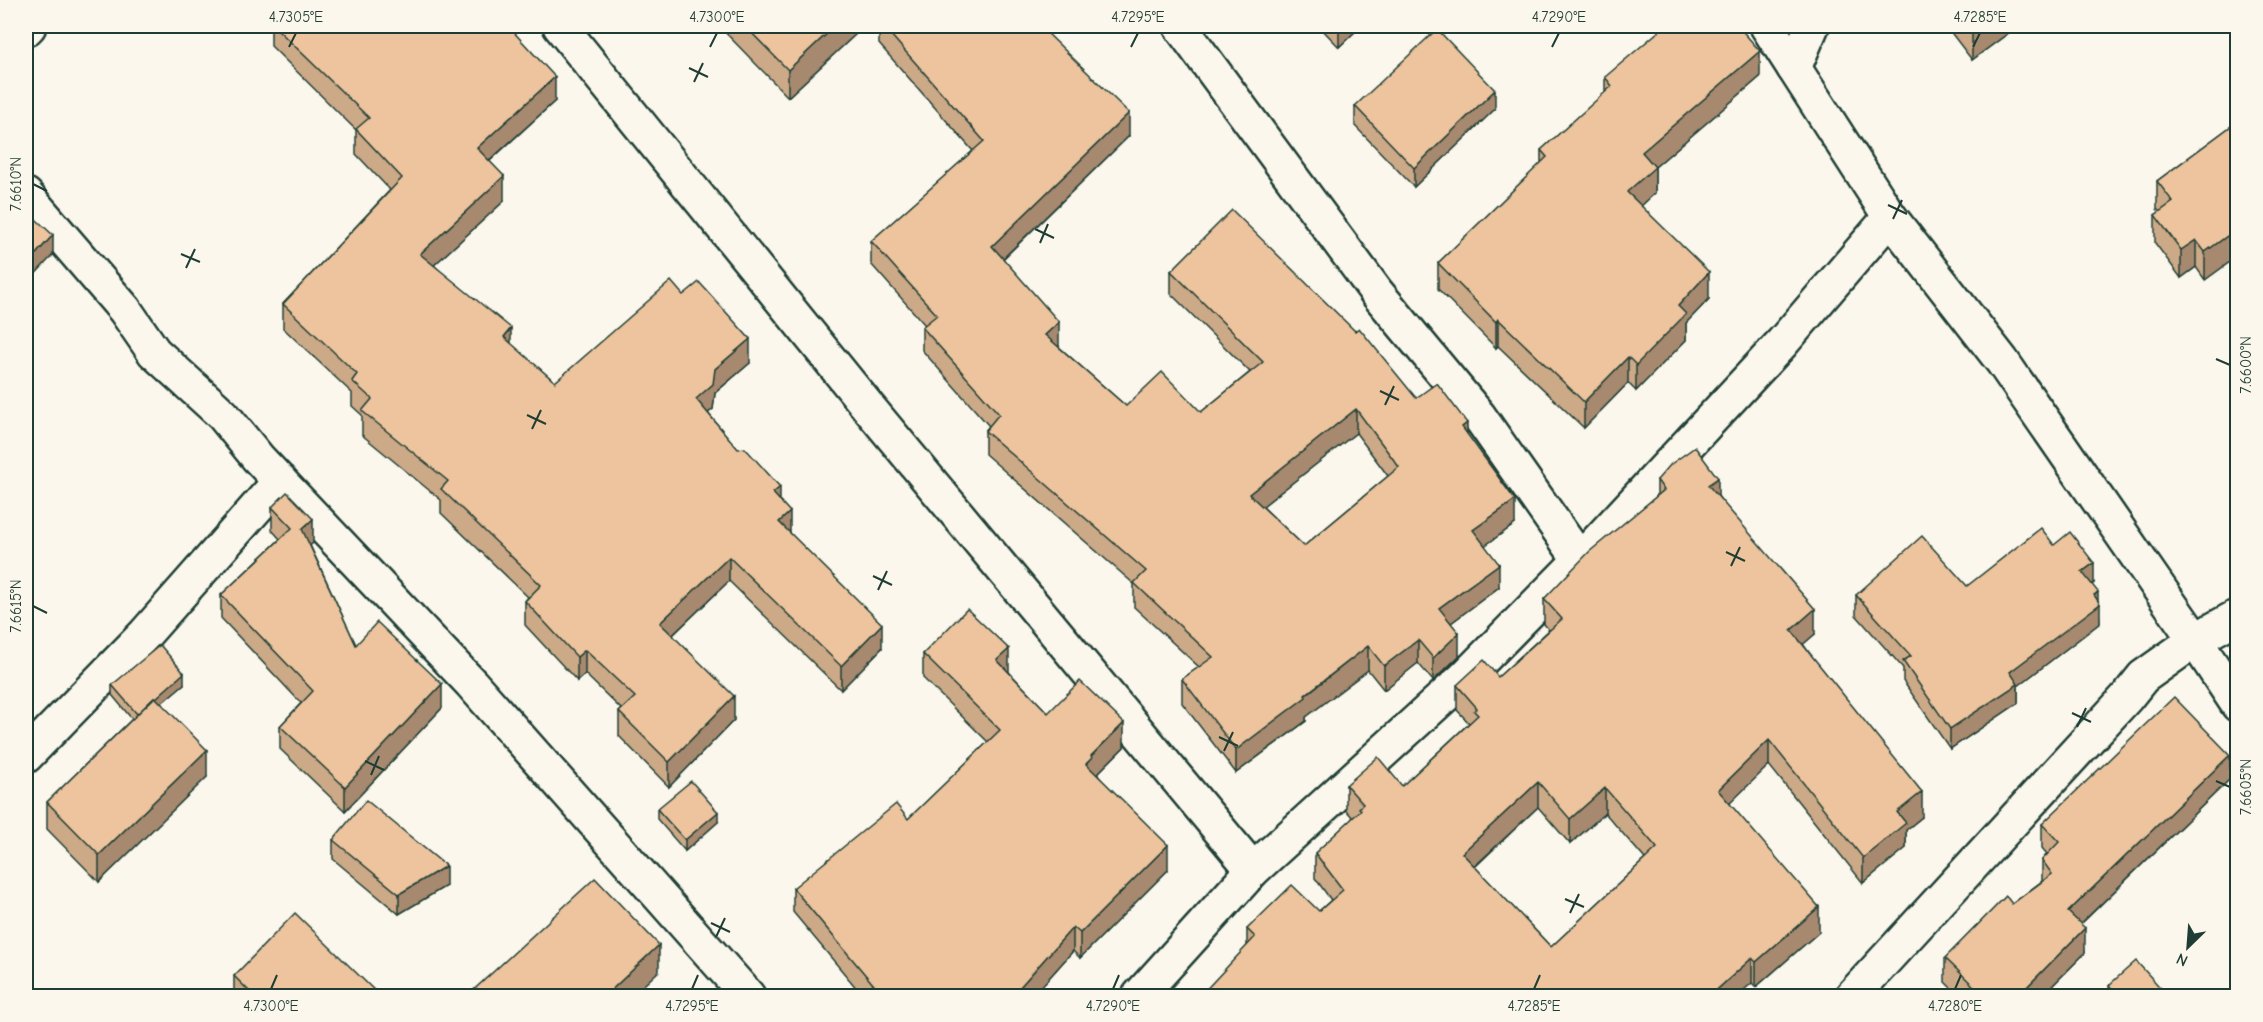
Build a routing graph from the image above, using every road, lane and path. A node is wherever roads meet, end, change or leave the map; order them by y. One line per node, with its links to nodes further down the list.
1 (29, 26): 6 (street)
2 (560, 26): 16 (street)
3 (1180, 26): 11 (street)
4 (1767, 26): 7 (street)
5 (1812, 26): 7 (street)
6 (26, 28)
7 (1794, 68): 9 (street)
8 (26, 195): 10 (street)
9 (1890, 217): 11 (street); 13 (street)
10 (280, 481): 15 (street); 17 (street)
11 (1580, 561): 16 (street)
12 (2238, 616): 13 (street)
13 (2195, 640): 14 (street); 19 (street)
14 (2238, 705)
15 (26, 756)
16 (1254, 870): 18 (street)
17 (748, 996)
18 (1139, 996)
19 (1852, 996)

